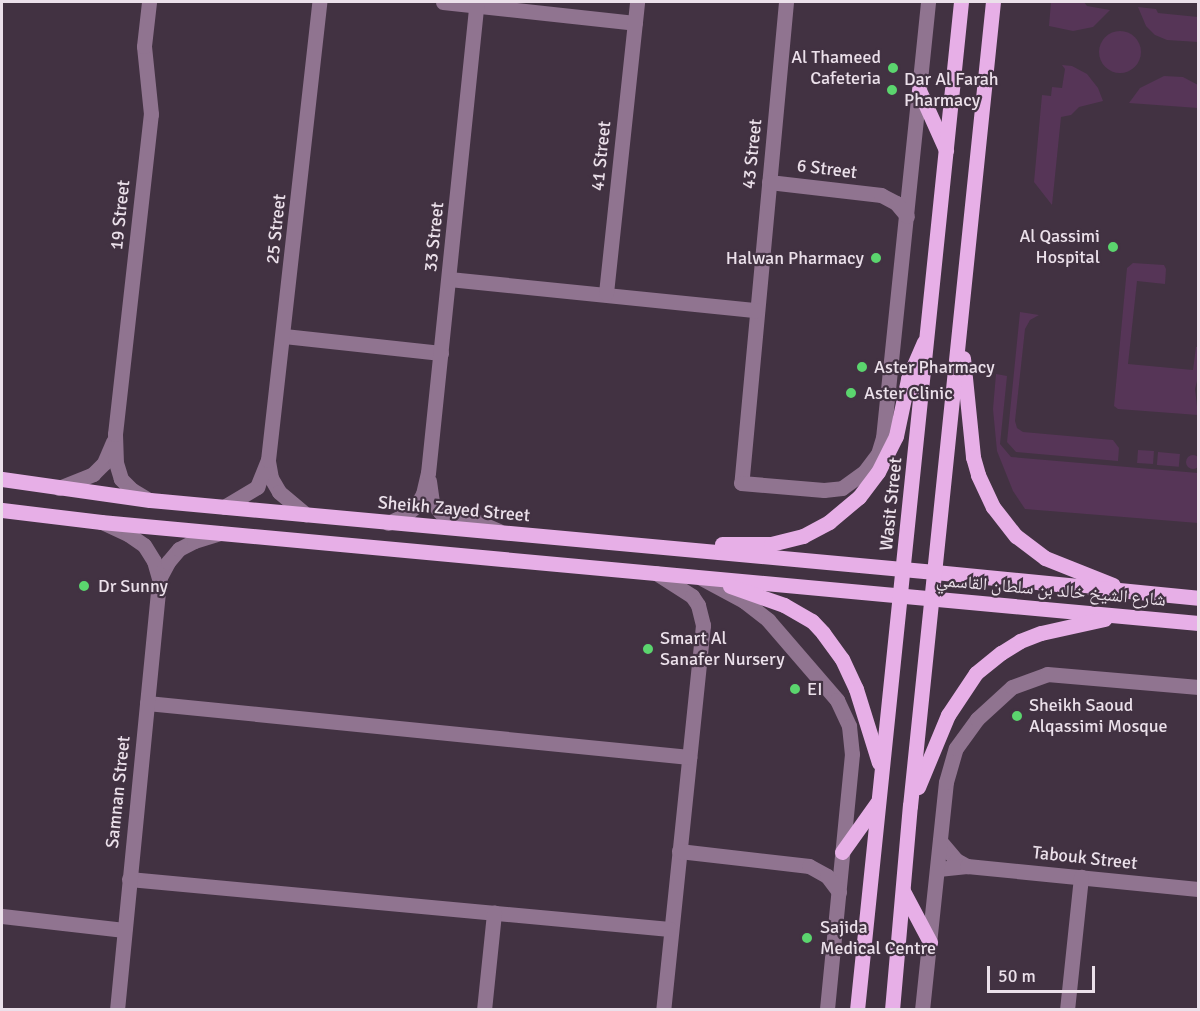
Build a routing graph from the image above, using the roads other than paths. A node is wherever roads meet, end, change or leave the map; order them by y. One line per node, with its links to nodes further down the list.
1 (149, 2): 24 (street, 19 Street)
2 (319, 2): 21 (street, 25 Street)
3 (443, 2): 9 (street)
4 (637, 2): 10 (street, 41 Street)
5 (786, 2): 14 (street, 43 Street)
6 (928, 2): 11 (street)
7 (961, 2): 12 (main road, Wasit Street)
8 (993, 2): 22 (main road)
9 (476, 5): 10 (street); 17 (street, 33 Street)
10 (635, 23): 18 (street, 41 Street)
11 (919, 90): 12 (main road); 13 (street)
12 (946, 150): 20 (main road, Wasit Street)
13 (910, 179): 15 (street); 16 (street)
14 (769, 182): 15 (street, 6 Street); 19 (street, 43 Street)
15 (881, 195): 16 (street)
16 (906, 216): 25 (street)
17 (449, 279): 18 (street); 23 (street, 33 Street)
18 (606, 293): 19 (street)
19 (756, 310): 25 (street, 43 Street)
20 (929, 331): 25 (main road); 39 (main road, Wasit Street)
21 (284, 336): 23 (street); 26 (street, 25 Street)
22 (959, 349): 40 (main road); 44 (main road)
23 (441, 352): 27 (street, 33 Street)
24 (115, 434): 29 (street); 30 (street)
25 (882, 456): 38 (main road)
26 (268, 460): 31 (street, 25 Street); 33 (street, 25 Street)
27 (428, 472): 35 (street, 33 Street); 37 (street, 33 Street)
28 (2, 479): 29 (main road, Sheikh Zayed Street)
29 (59, 488): 30 (main road, Sheikh Zayed Street)
30 (150, 500): 31 (main road, Sheikh Zayed Street)
31 (224, 507): 33 (main road, Sheikh Zayed Street)
32 (6, 513): 34 (main road)
33 (306, 515): 35 (main road, Sheikh Zayed Street)
34 (101, 522): 36 (main road); 43 (street, Samnan Street)
35 (388, 523): 37 (main road, Sheikh Zayed Street)
36 (220, 533): 41 (main road); 43 (street, Samnan Street)
37 (501, 533): 38 (main road, Sheikh Zayed Street)
38 (683, 550): 39 (main road, Sheikh Zayed Street)
39 (903, 569): 40 (main road, شارع الشيخ خالد بن سلطان القاسمي); 45 (main road, Wasit Street)
40 (935, 572): 44 (main road, شارع الشيخ خالد بن سلطان القاسمي); 47 (main road)
41 (656, 573): 42 (main road); 52 (street)
42 (701, 578): 45 (main road); 53 (main road); 58 (street)
43 (159, 579): 51 (street, Samnan Street)
44 (1132, 593): 46 (main road, شارع الشيخ خالد بن سلطان القاسمي)
45 (900, 596): 47 (main road, شارع الشيخ خالد بن سلطان القاسمي); 53 (main road, Wasit Street)
46 (1198, 598)
47 (932, 600): 48 (main road, شارع الشيخ خالد بن سلطان القاسمي); 55 (main road)
48 (1122, 616): 49 (main road, شارع الشيخ خالد بن سلطان القاسمي); 55 (main road)
49 (1198, 623)
50 (1198, 687): 56 (street)
51 (147, 703): 52 (street); 63 (street, Samnan Street)
52 (689, 757): 57 (street)
53 (881, 771): 54 (main road, Wasit Street)
54 (878, 801): 58 (main road); 76 (main road, Wasit Street)
55 (910, 806): 65 (main road)
56 (940, 841): 60 (street); 61 (street)
57 (679, 851): 59 (street); 69 (street)
58 (842, 852): 59 (street); 66 (street)
59 (809, 866): 66 (street)
60 (967, 866): 61 (street, Tabouk Street); 62 (street, Tabouk Street)
61 (938, 869): 71 (street)
62 (1081, 877): 64 (street, Tabouk Street); 79 (street)
63 (129, 879): 67 (street); 70 (street, Samnan Street)
64 (1198, 889)
65 (903, 891): 71 (main road); 77 (main road)
66 (839, 892): 75 (street)
67 (494, 913): 69 (street); 73 (street)
68 (2, 916): 70 (street)
69 (670, 929): 74 (street)
70 (124, 930): 72 (street, Samnan Street)
71 (930, 942): 78 (street)
72 (117, 1010)
73 (484, 1010)
74 (663, 1010)
75 (827, 1010)
76 (857, 1010)
77 (892, 1010)
78 (922, 1010)
79 (1067, 1010)

